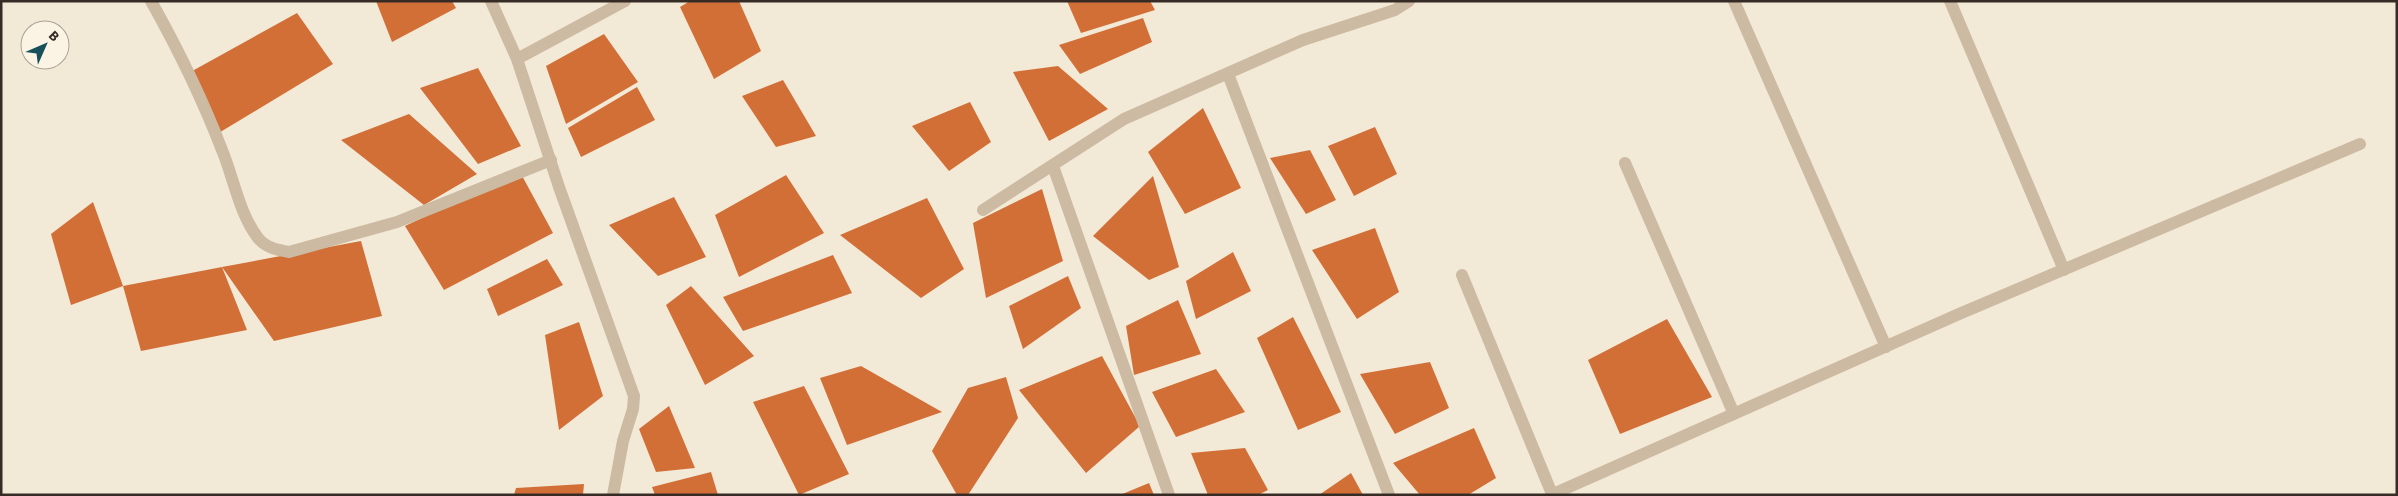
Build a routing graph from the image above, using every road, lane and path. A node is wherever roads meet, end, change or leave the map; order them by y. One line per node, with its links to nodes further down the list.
1 (151, 1): 11 (street)
2 (491, 1): 8 (street)
3 (625, 1): 8 (street)
4 (1409, 1): 7 (street)
5 (1734, 1): 17 (street)
6 (1950, 1): 15 (street)
7 (1393, 5): 9 (street)
8 (517, 59): 11 (street)
9 (1228, 74): 13 (street); 22 (street)
10 (2360, 144): 15 (street)
11 (550, 160): 20 (street)
12 (1625, 163): 18 (street)
13 (1052, 166): 14 (street); 21 (street)
14 (983, 210)
15 (2064, 270): 17 (street)
16 (1462, 275): 19 (street)
17 (1886, 347): 18 (street)
18 (1734, 414): 19 (street)
19 (1551, 494)
20 (613, 495)
21 (1169, 495)
22 (1389, 495)

